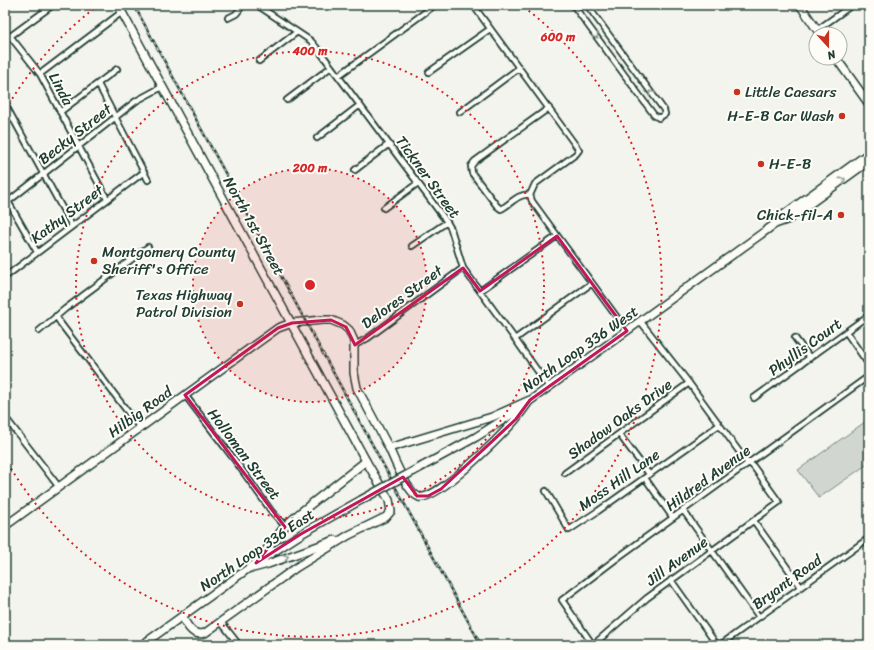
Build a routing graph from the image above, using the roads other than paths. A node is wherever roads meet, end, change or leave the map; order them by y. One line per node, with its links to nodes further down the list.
1 (53, 5): 17 (street)
2 (118, 5): 11 (main road, North 1st Street)
3 (243, 5): 12 (street)
4 (257, 5): 16 (street, Tickner Street)
5 (473, 5): 15 (street)
6 (573, 5): 7 (street, one-way to 7)
7 (587, 5)
8 (800, 5): 13 (main road)
9 (852, 5): 14 (street)
10 (433, 6): 26 (street)
11 (122, 12): 25 (street); 28 (main road, North 1st Street)
12 (228, 18)
13 (814, 26)
14 (826, 26)
15 (490, 29): 22 (street); 24 (street)
16 (297, 32): 19 (street); 20 (street, Tickner Street)
17 (10, 36): 18 (street); 25 (street, Linda)
18 (5, 40)
19 (259, 61)
20 (331, 66): 26 (street, Tickner Street); 29 (street)
21 (842, 66): 31 (main road)
22 (519, 68): 33 (street); 35 (street)
23 (117, 69): 27 (street)
24 (429, 72)
25 (40, 74): 34 (street, Linda)
26 (338, 76): 32 (street, Tickner Street)
27 (98, 84): 34 (street); 36 (street)
28 (162, 87): 36 (street, Becky Street); 67 (main road, North 1st Street)
29 (287, 100)
30 (5, 104): 44 (street)
31 (869, 104)
32 (360, 105): 37 (street); 38 (street, Tickner Street)
33 (549, 108): 48 (street); 48 (street)
34 (60, 112): 39 (street, Linda)
35 (460, 112)
36 (115, 118): 39 (street, Becky Street); 43 (street)
37 (317, 138)
38 (389, 144): 42 (street); 46 (street, Tickner Street)
39 (78, 146): 44 (street, Becky Street); 50 (street, Linda)
40 (869, 153): 47 (main road)
41 (869, 161): 47 (main road, North Loop 336 West, one-way to 41)
42 (355, 170)
43 (144, 172): 45 (street); 50 (street, Kathy Street)
44 (43, 174): 51 (street, Becky Street); 55 (street)
45 (148, 180)
46 (418, 183): 52 (street); 53 (street, Tickner Street)
47 (820, 193): 54 (main road, North Loop 336 West); 54 (main road, North Loop 336 West)
48 (530, 195): 56 (street)
49 (5, 196): 51 (street)
50 (107, 199): 55 (street, Kathy Street)
51 (6, 203): 59 (street)
52 (384, 208)
53 (447, 222): 57 (street); 60 (street, Tickner Street)
54 (775, 224): 66 (main road, North Loop 336 West)
55 (72, 226): 59 (street, Kathy Street)
56 (558, 236): 62 (street); 63 (street)
57 (412, 246)
58 (148, 247): 65 (street)
59 (37, 252): 61 (street, Kathy Street)
60 (463, 268): 63 (street, Tickner Street); 73 (street, Delores Street)
61 (5, 277)
62 (592, 283): 69 (street); 72 (street)
63 (480, 291): 72 (street, Tickner Street)
64 (869, 315): 70 (street, Phyllis Court)
65 (56, 316): 68 (street); 84 (street)
66 (641, 322): 69 (main road, North Loop 336 West); 77 (street)
67 (292, 323): 73 (main road, Hilbig Road); 79 (main road, Hilbig Road); 87 (main road, North 1st Street)
68 (39, 331)
69 (627, 331): 78 (main road, North Loop 336 West)
70 (846, 332): 74 (street, Phyllis Court); 75 (street)
71 (795, 338): 74 (street)
72 (515, 339): 78 (street, Tickner Street)
73 (354, 345): 86 (main road)
74 (810, 358): 80 (street, Phyllis Court)
75 (869, 365)
76 (869, 376): 88 (street, Hildred Avenue)
77 (689, 384): 83 (street); 85 (street, Shadow Oaks Drive)
78 (548, 388): 81 (main road, North Loop 336 West)
79 (185, 395): 84 (main road, Hilbig Road); 99 (street, Holloman Street)
80 (754, 398)
81 (530, 400): 86 (main road); 86 (main road); 92 (main road, North Loop 336 West, bridge)
82 (8, 421): 93 (street)
83 (719, 425): 88 (street); 90 (street, Moss Hill Lane)
84 (140, 428): 93 (main road, Hilbig Road)
85 (619, 434): 89 (street, Shadow Oaks Drive); 90 (street)
86 (389, 448)
87 (366, 461): 99 (main road); 100 (main road, North 1st Street)
88 (749, 463): 95 (street, Hildred Avenue); 97 (street, Jill Avenue)
89 (564, 473)
90 (649, 474): 91 (street, Moss Hill Lane)
91 (645, 478): 94 (street, Moss Hill Lane); 96 (street)
92 (391, 483): 103 (main road, North Loop 336 East, bridge)
93 (59, 487): 98 (main road, Hilbig Road)
94 (546, 491)
95 (683, 510): 96 (street, Hildred Avenue); 102 (street)
96 (673, 518): 112 (street, Hildred Avenue)
97 (754, 520): 102 (street, Jill Avenue); 106 (street)
98 (5, 526)
99 (285, 526): 103 (main road)
100 (349, 535): 104 (main road, one-way to 100); 109 (main road)
101 (869, 538): 106 (street, Bryant Road)
102 (712, 551): 105 (street, Jill Avenue); 108 (street)
103 (256, 563): 104 (main road, North Loop 336 East)
104 (249, 568): 107 (main road, North Loop 336 East)
105 (671, 580): 112 (street, Jill Avenue); 113 (street)
106 (801, 587): 108 (street, Bryant Road)
107 (182, 617): 109 (main road); 110 (main road, North Loop 336 East)
108 (759, 617): 114 (street, Bryant Road)
109 (221, 622): 111 (street)
110 (142, 645)
111 (239, 645)
112 (593, 645)
113 (717, 645)
114 (720, 645)

